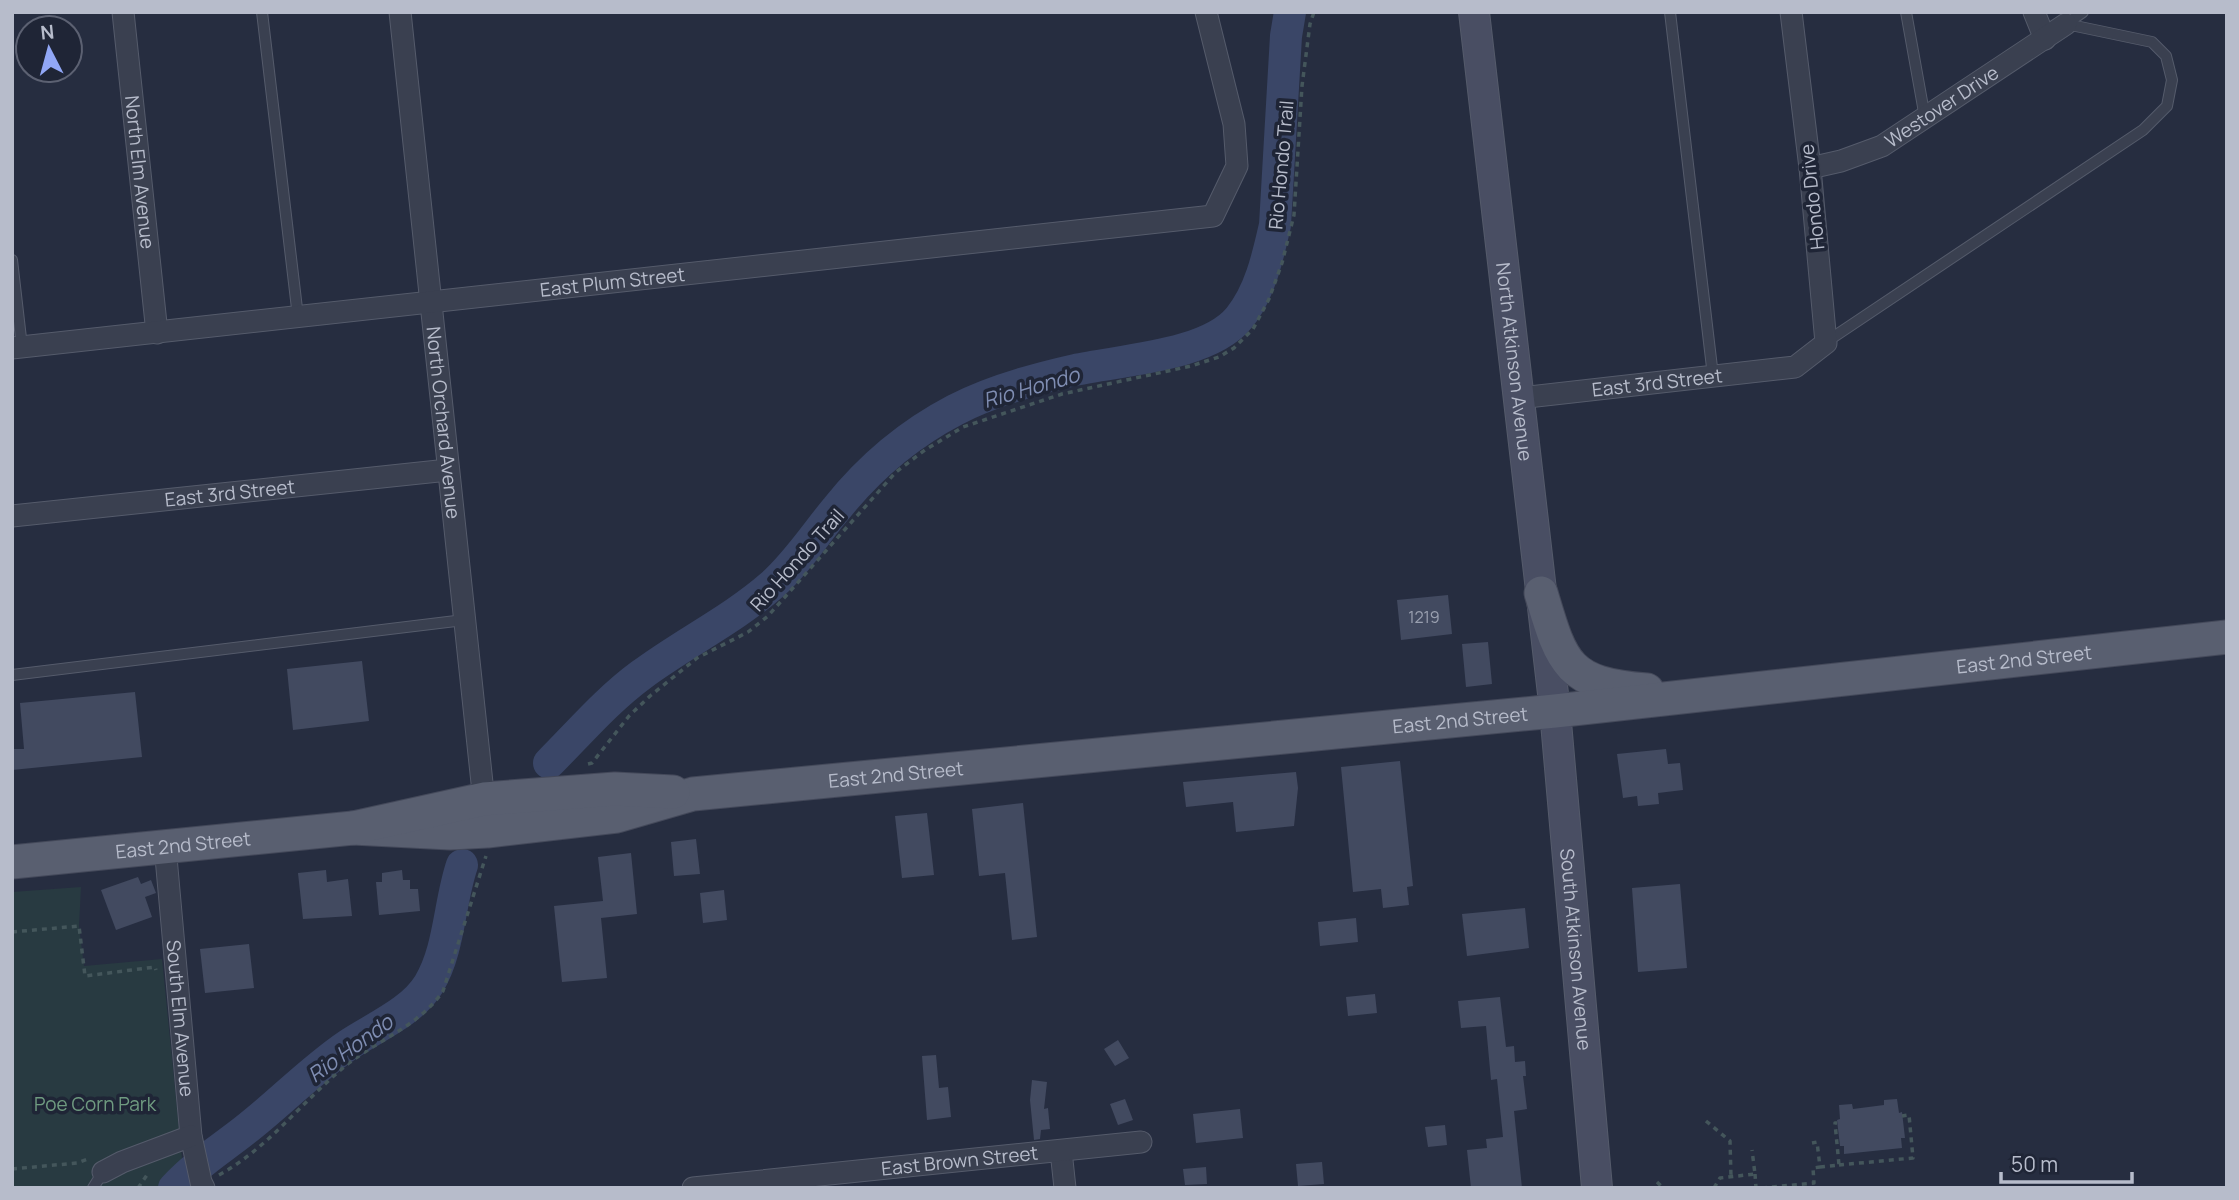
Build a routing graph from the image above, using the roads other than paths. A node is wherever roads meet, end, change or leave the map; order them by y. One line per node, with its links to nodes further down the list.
1 (123, 12): 17 (street, North Elm Avenue)
2 (262, 12): 16 (lane)
3 (400, 12): 15 (street, North Orchard Avenue)
4 (1206, 12): 15 (street, East Plum Street)
5 (1474, 12): 21 (main road, North Atkinson Avenue)
6 (1670, 12): 20 (lane)
7 (1791, 12): 13 (street, Hondo Drive)
8 (1906, 12): 12 (lane)
9 (2034, 12): 11 (street)
10 (2074, 18): 11 (street, Westover Drive); 18 (lane)
11 (2045, 39): 12 (street, Westover Drive)
12 (1925, 118): 13 (street, Westover Drive)
13 (1810, 168): 18 (street, Hondo Drive)
14 (12, 260): 19 (lane)
15 (430, 302): 16 (street, East Plum Street); 22 (street, North Orchard Avenue)
16 (298, 317): 17 (street, East Plum Street)
17 (156, 333): 19 (street, East Plum Street)
18 (1826, 343): 20 (street, East 3rd Street)
19 (17, 347)
20 (1713, 376): 21 (street, East 3rd Street)
21 (1520, 398): 24 (main road, North Atkinson Avenue)
22 (448, 470): 23 (street, East 3rd Street); 25 (street, North Orchard Avenue)
23 (12, 516)
24 (1541, 593): 28 (main road); 29 (main road, North Atkinson Avenue)
25 (464, 620): 27 (lane); 31 (street, North Orchard Avenue)
26 (2227, 637): 28 (main road, East 2nd Street)
27 (12, 676)
28 (1705, 695): 29 (main road, East 2nd Street)
29 (1555, 711): 30 (main road, East 2nd Street); 44 (main road, South Atkinson Avenue)
30 (693, 794): 31 (main road, East 2nd Street); 33 (main road, East 2nd Street)
31 (484, 799): 32 (main road, East 2nd Street); 33 (street, North Orchard Avenue)
32 (353, 828): 33 (main road, East 2nd Street); 34 (main road, East 2nd Street)
33 (498, 830)
34 (165, 846): 35 (main road, East 2nd Street); 37 (street, South Elm Avenue)
35 (12, 862)
36 (1141, 1142): 38 (street, East Brown Street)
37 (192, 1143): 39 (street); 41 (street, South Elm Avenue)
38 (1061, 1151): 40 (street, East Brown Street); 43 (street)
39 (95, 1173)
40 (779, 1184): 42 (street, East Brown Street)
41 (202, 1185)
42 (693, 1188)
43 (1065, 1188)
44 (1597, 1188)

